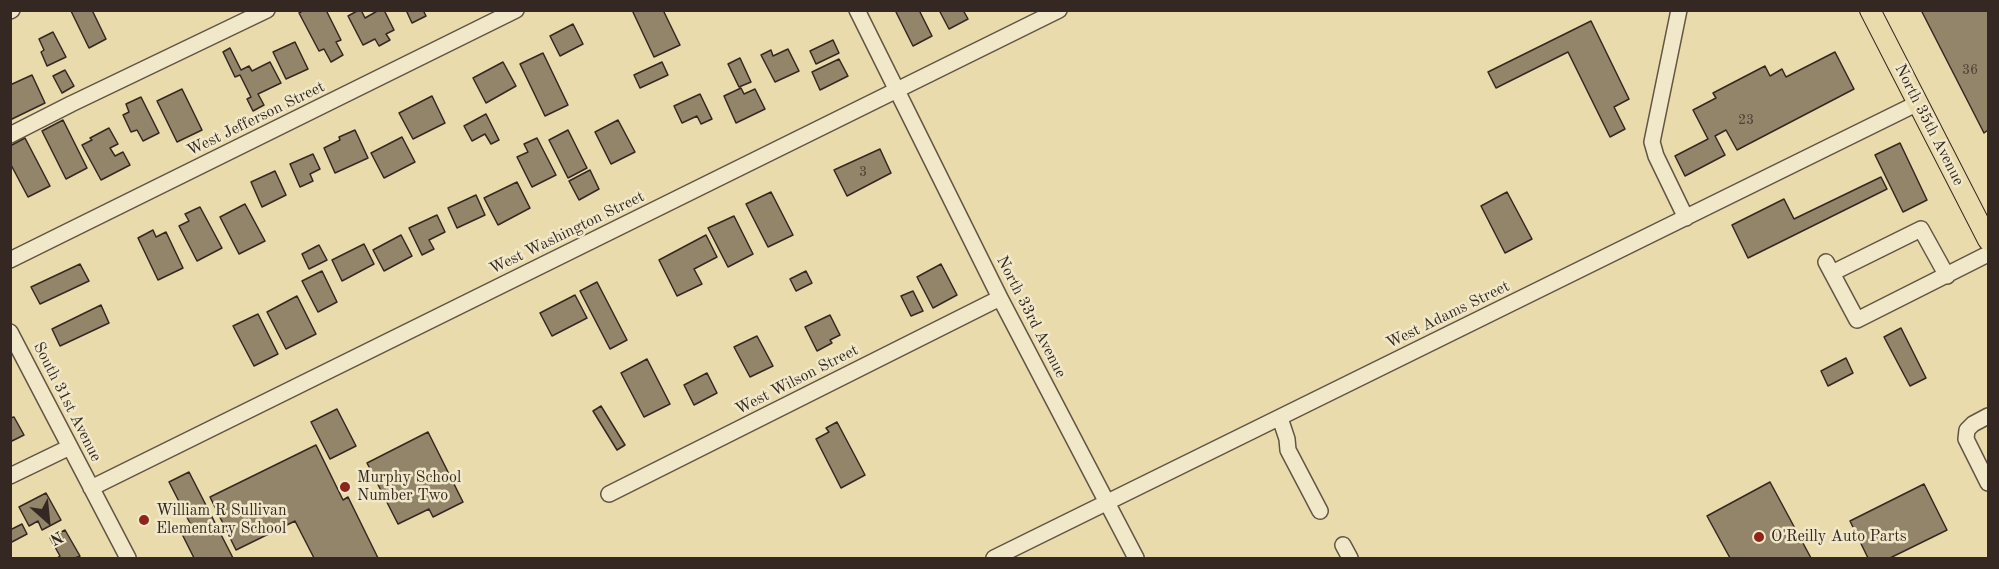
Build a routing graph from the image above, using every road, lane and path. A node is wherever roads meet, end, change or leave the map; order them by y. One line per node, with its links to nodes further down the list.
1 (267, 10): 9 (street)
2 (516, 10): 13 (street, West Jefferson Street)
3 (857, 10): 7 (street, North 33rd Avenue)
4 (1059, 10): 7 (street, West Washington Street)
5 (1679, 10): 10 (street)
6 (1870, 10): 8 (main road, North 35th Avenue)
7 (897, 90): 15 (street, North 33rd Avenue); 22 (street, West Washington Street)
8 (1918, 103): 10 (street, West Adams Street); 11 (main road, North 35th Avenue)
9 (10, 135)
10 (1686, 218): 18 (street, West Adams Street)
11 (1989, 240)
12 (1989, 254): 14 (street)
13 (10, 260)
14 (1947, 276): 14 (street)
15 (1000, 298): 23 (street, West Wilson Street); 24 (street, North 33rd Avenue)
16 (10, 332): 19 (street, South 31st Avenue)
17 (1989, 416): 21 (street)
18 (1280, 418): 24 (street, West Adams Street); 25 (street)
19 (70, 447): 20 (street); 22 (street, South 31st Avenue)
20 (10, 476)
21 (1989, 483)
22 (90, 488): 26 (street, South 31st Avenue)
23 (609, 494)
24 (1108, 504): 27 (street, West Adams Street); 28 (street, North 33rd Avenue)
25 (1320, 511)
26 (128, 558)
27 (994, 558)
28 (1136, 558)

